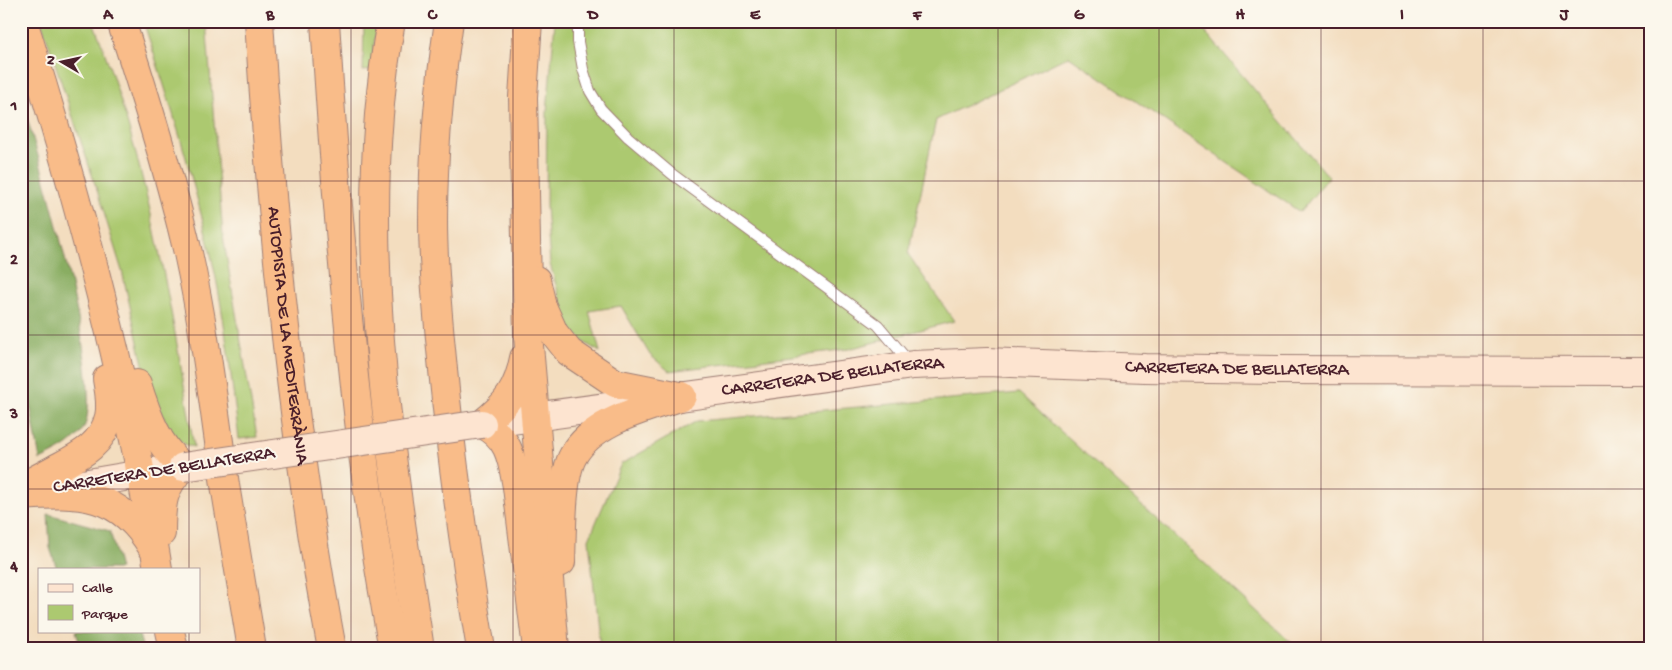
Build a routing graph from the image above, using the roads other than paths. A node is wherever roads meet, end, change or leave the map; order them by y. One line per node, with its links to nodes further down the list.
1 (22, 21): 12 (highway)
2 (121, 21): 26 (highway)
3 (249, 21): 10 (highway)
4 (259, 21): 10 (highway, AUTOPISTA DE LA MEDITERRÀNIA)
5 (325, 21): 28 (highway)
6 (391, 21): 29 (highway)
7 (449, 21): 30 (highway)
8 (528, 21): 11 (highway)
9 (578, 21): 14 (lane)
10 (266, 128): 27 (highway, AUTOPISTA DE LA MEDITERRÀNIA)
11 (526, 225): 13 (highway); 16 (highway)
12 (91, 253): 19 (highway); 20 (highway); 21 (highway)
13 (528, 334): 17 (highway); 18 (highway)
14 (912, 365): 15 (street, CARRETERA DE BELLATERRA); 16 (street, CARRETERA DE BELLATERRA)
15 (1651, 371)
16 (682, 396): 17 (street, CARRETERA DE BELLATERRA); 33 (highway)
17 (534, 416): 18 (street, CARRETERA DE BELLATERRA); 32 (highway)
18 (482, 424): 19 (street, CARRETERA DE BELLATERRA, bridge); 31 (highway)
19 (183, 468): 20 (street, CARRETERA DE BELLATERRA); 23 (highway)
20 (141, 474): 22 (street, CARRETERA DE BELLATERRA); 23 (highway)
21 (21, 487)
22 (21, 496): 23 (highway)
23 (158, 563)
24 (170, 632): 25 (highway)
25 (174, 649)
26 (252, 649)
27 (332, 649)
28 (392, 649)
29 (420, 649)
30 (481, 649)
31 (537, 649)
32 (555, 649)
33 (560, 649)

